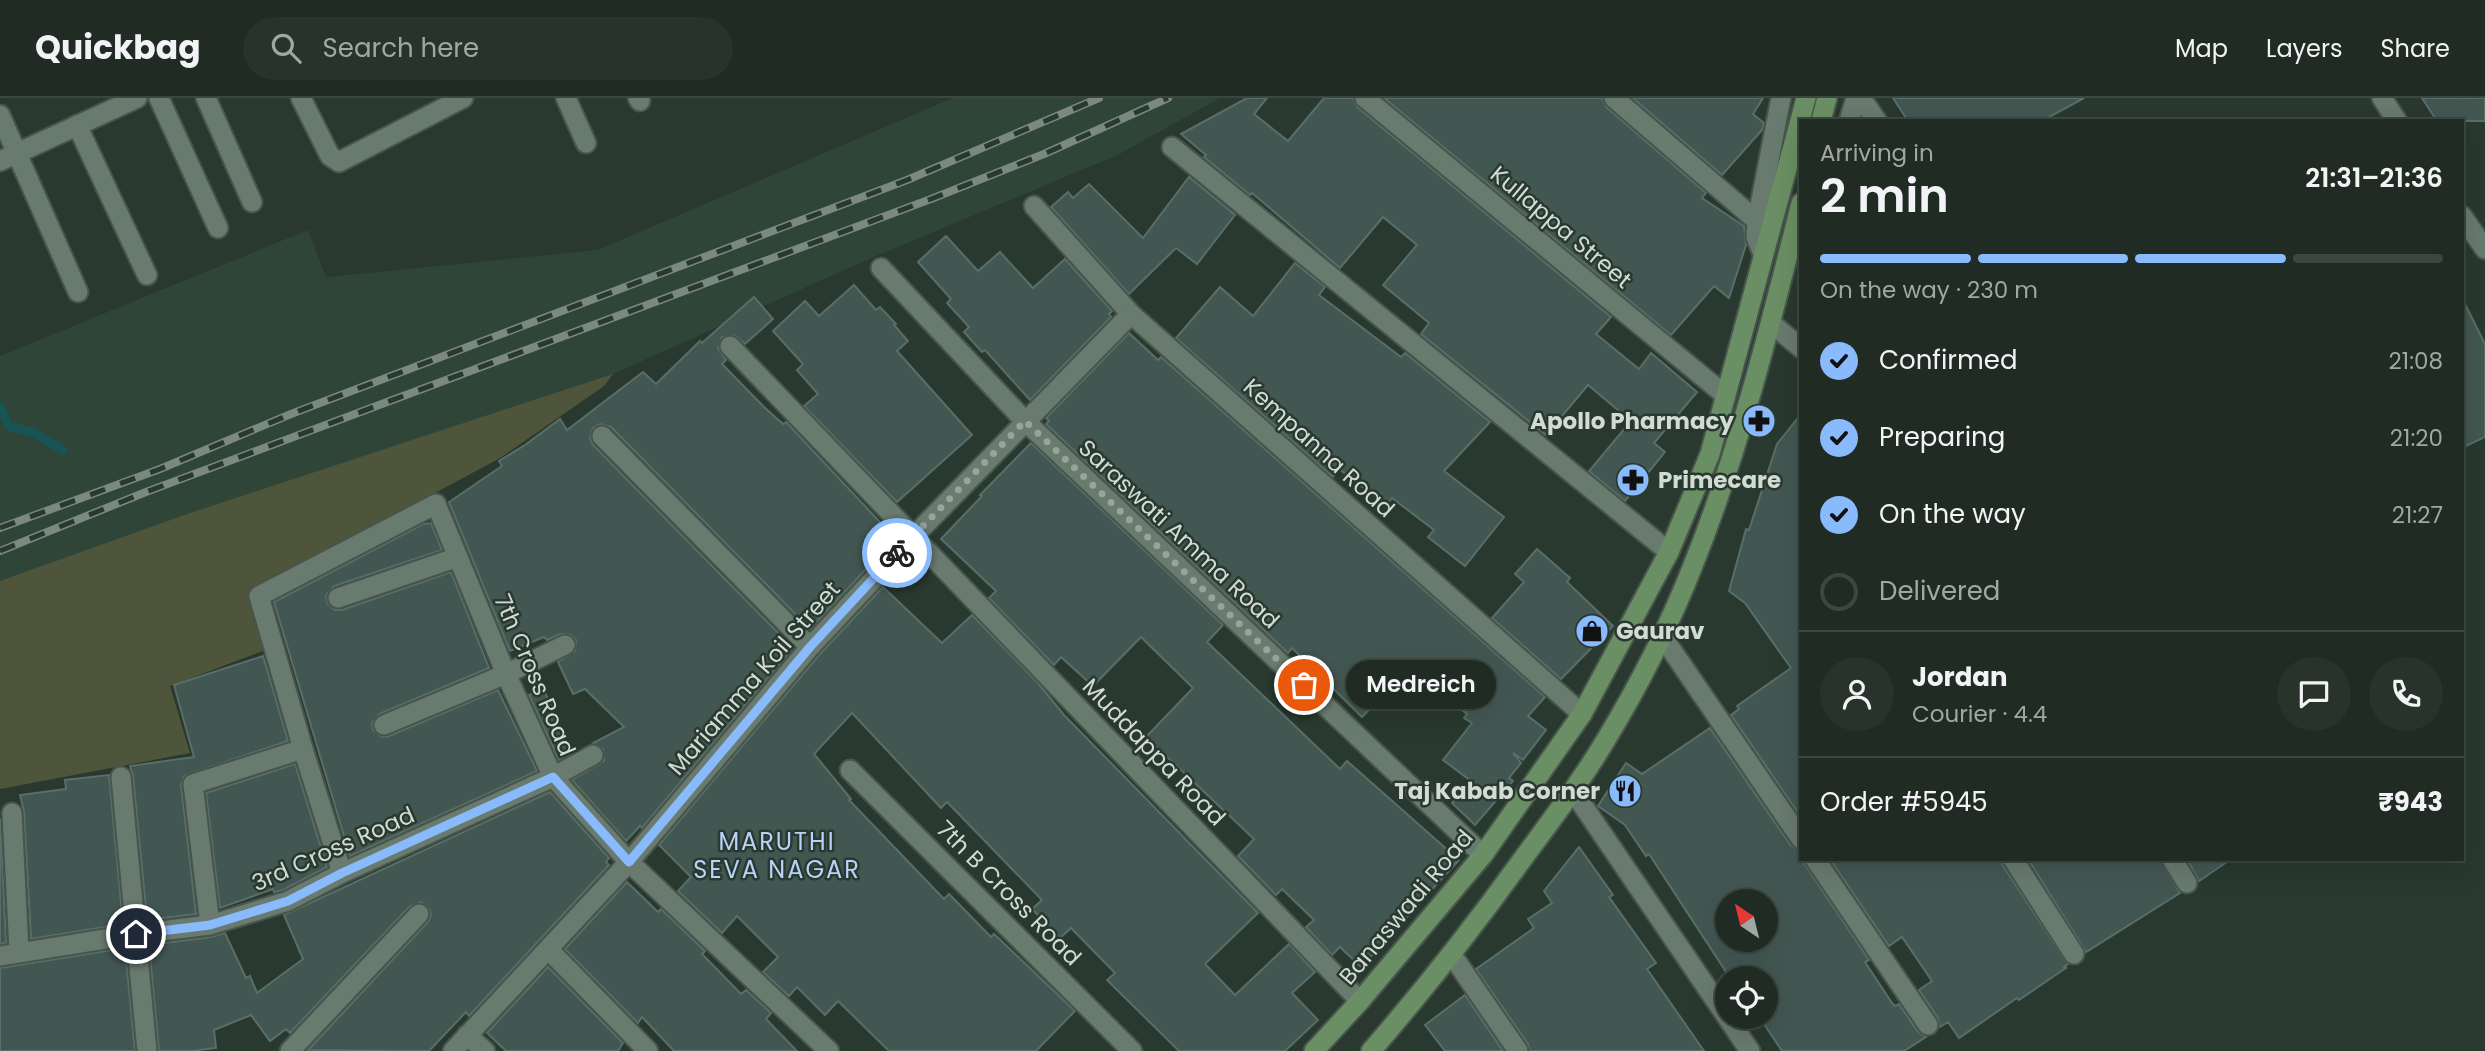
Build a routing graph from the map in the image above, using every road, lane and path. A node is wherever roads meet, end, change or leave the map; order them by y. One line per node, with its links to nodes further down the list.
1 (137, 98): 15 (street)
2 (159, 98): 32 (street)
3 (206, 98): 27 (street)
4 (301, 98): 5 (street)
5 (463, 98)
6 (566, 98): 24 (street)
7 (1365, 98): 43 (street, Kullappa Street)
8 (1614, 98): 31 (street)
9 (1781, 98): 31 (street)
10 (1806, 98): 17 (main road, Banaswadi Road)
11 (1827, 98): 18 (main road)
12 (1856, 98): 19 (street)
13 (1861, 98): 20 (street)
14 (2382, 98): 21 (street)
15 (106, 104): 23 (street)
16 (0, 115): 26 (street)
17 (1800, 119)
18 (1822, 119)
19 (1850, 119)
20 (1876, 119)
21 (2396, 119)
22 (1799, 123): 35 (main road, Banaswadi Road)
23 (77, 125): 26 (street); 37 (street)
24 (586, 143)
25 (1172, 147): 47 (street)
26 (9, 157): 38 (street)
27 (252, 202)
28 (1034, 206): 39 (street, Kempanna Road)
29 (1799, 217): 33 (main road)
30 (2464, 219): 34 (street)
31 (1757, 221): 35 (street)
32 (218, 229)
33 (1795, 244): 40 (main road)
34 (2485, 249)
35 (1763, 254): 43 (main road, Banaswadi Road)
36 (881, 268): 44 (street, Saraswati Amma Road)
37 (147, 275)
38 (78, 292)
39 (1131, 314): 44 (street, Mariamma Koil Street); 54 (street, Kempanna Road)
40 (1771, 323): 42 (street); 50 (main road)
41 (730, 346): 46 (street, Muddappa Road)
42 (1799, 346)
43 (1725, 395): 47 (main road, Banaswadi Road)
44 (1025, 421): 46 (street, Mariamma Koil Street); 64 (street, Saraswati Amma Road)
45 (602, 436): 52 (street)
46 (914, 536): 52 (street, Mariamma Koil Street); 78 (street, Muddappa Road)
47 (1669, 552): 54 (main road, Banaswadi Road)
48 (458, 557): 49 (street); 53 (street, 7th Cross Road); 56 (street, 7th Cross Road)
49 (338, 598)
50 (1662, 636): 61 (main road); 63 (street)
51 (565, 645): 53 (street)
52 (810, 647): 68 (street, Mariamma Koil Street)
53 (506, 674): 55 (street); 60 (street, 7th Cross Road)
54 (1582, 714): 64 (main road, Banaswadi Road)
55 (384, 725)
56 (303, 749): 69 (street); 72 (street)
57 (593, 755): 60 (street, 3rd Cross Road)
58 (850, 770): 87 (street, 7th B Cross Road)
59 (121, 777): 73 (street)
60 (553, 777): 68 (street, 7th Cross Road); 69 (street, 3rd Cross Road)
61 (1573, 790): 77 (main road); 91 (street)
62 (12, 813): 75 (street)
63 (1799, 836)
64 (1483, 855): 78 (main road, Banaswadi Road)
65 (1816, 861): 79 (street)
66 (2014, 861): 76 (street)
67 (2173, 861): 70 (street)
68 (629, 862): 74 (street, Mariamma Koil Street); 86 (street, 7th Cross Road)
69 (342, 873): 72 (street, 3rd Cross Road)
70 (2187, 883)
71 (419, 914): 82 (street)
72 (210, 925): 73 (street, 3rd Cross Road)
73 (136, 934): 75 (street, 3rd Cross Road); 81 (street)
74 (548, 949): 80 (street, Mariamma Koil Street); 85 (street)
75 (10, 953)
76 (2074, 954)
77 (1452, 955): 89 (main road); 90 (street)
78 (1360, 1001): 88 (main road, Banaswadi Road)
79 (1928, 1025)
80 (467, 1035): 83 (street, Mariamma Koil Street); 84 (street)
81 (147, 1051)
82 (290, 1051)
83 (453, 1051)
84 (485, 1051)
85 (648, 1051)
86 (829, 1051)
87 (1132, 1051)
88 (1314, 1051)
89 (1372, 1051)
90 (1518, 1051)
91 (1751, 1051)

